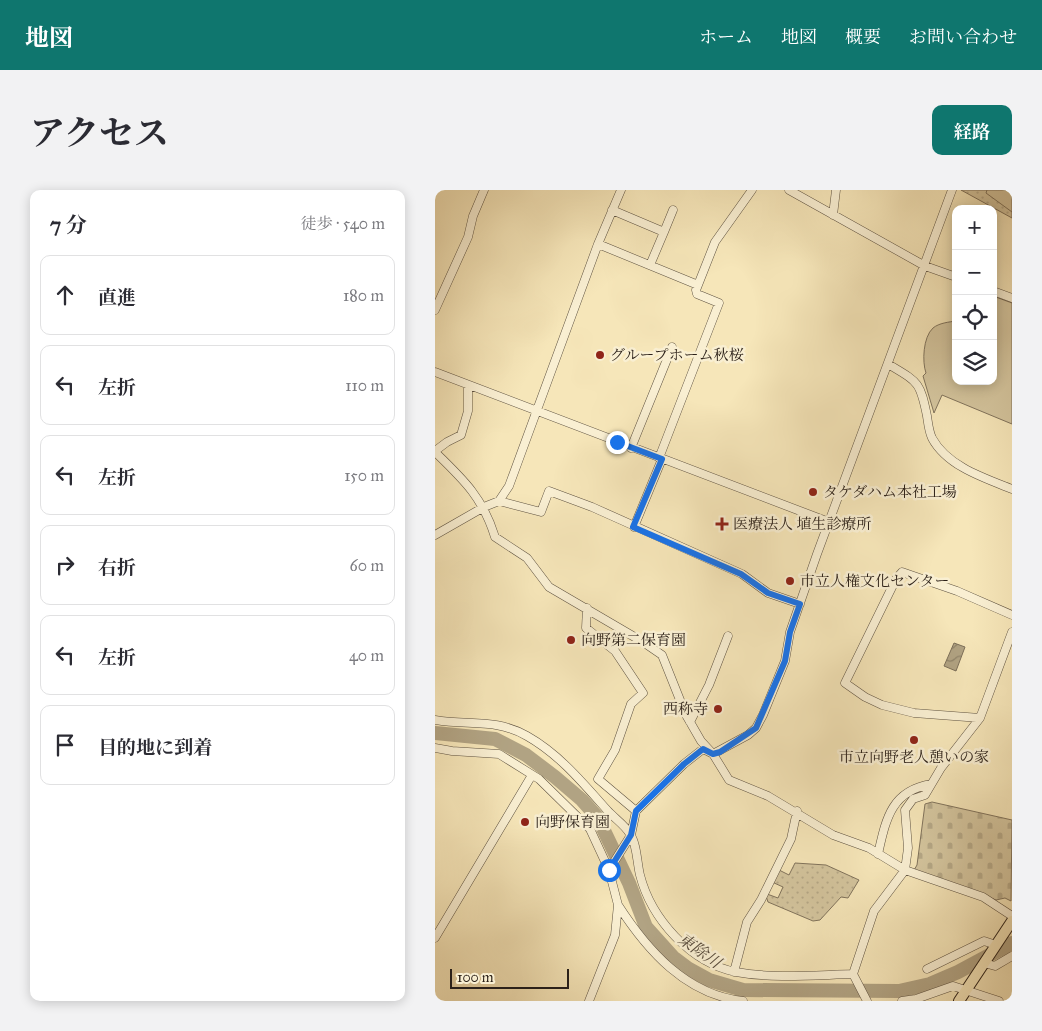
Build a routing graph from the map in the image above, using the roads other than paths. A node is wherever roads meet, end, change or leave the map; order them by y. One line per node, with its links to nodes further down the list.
1 (485, 190): 18 (street)
2 (621, 190): 7 (street)
3 (752, 190): 15 (street)
4 (789, 190): 9 (street)
5 (836, 190): 9 (street)
6 (952, 190): 13 (street)
7 (613, 210): 10 (street); 11 (street)
8 (673, 210): 10 (street)
9 (833, 215): 13 (street)
10 (664, 232): 12 (street)
11 (598, 244): 12 (street); 23 (street)
12 (650, 265): 15 (street)
13 (925, 266): 14 (street); 20 (street)
14 (952, 276)
15 (698, 285): 26 (street)
16 (997, 292): 17 (street)
17 (1012, 298)
18 (435, 310)
19 (672, 347): 24 (street)
20 (888, 364): 27 (street); 30 (street)
21 (435, 372): 22 (street)
22 (469, 386): 23 (street); 25 (street)
23 (538, 413): 24 (street); 28 (street)
24 (631, 448): 26 (street)
25 (435, 452): 29 (street)
26 (660, 459): 30 (street); 31 (street)
27 (1012, 489)
28 (499, 501): 29 (street); 31 (street)
29 (484, 507): 32 (street); 34 (street)
30 (829, 522): 33 (street)
31 (633, 527): 33 (street)
32 (435, 535)
33 (800, 604): 42 (street)
34 (587, 608): 40 (street); 45 (street)
35 (1012, 615): 38 (street)
36 (1012, 632): 38 (street)
37 (728, 636): 40 (street)
38 (980, 718): 44 (street)
39 (435, 720): 47 (street)
40 (690, 722): 42 (street)
41 (435, 748): 43 (street)
42 (713, 754): 45 (street); 46 (street)
43 (533, 775): 49 (street); 54 (street)
44 (931, 784): 48 (street); 50 (street)
45 (636, 811): 47 (street)
46 (797, 811): 48 (street); 59 (street)
47 (631, 835): 49 (street); 59 (street)
48 (878, 854): 50 (street)
49 (609, 870): 51 (street)
50 (905, 870): 52 (street); 60 (street)
51 (618, 905): 62 (street); 63 (street)
52 (1012, 916)
53 (1012, 920): 55 (main road)
54 (435, 938)
55 (992, 943): 57 (main road); 58 (street)
56 (1012, 956): 57 (street)
57 (985, 966): 61 (main road)
58 (927, 969)
59 (734, 972): 60 (street)
60 (853, 974): 64 (street)
61 (966, 990): 65 (street); 66 (main road); 67 (street)
62 (589, 1001)
63 (743, 1001)
64 (867, 1001)
65 (903, 1001)
66 (959, 1001)
67 (999, 1001)

